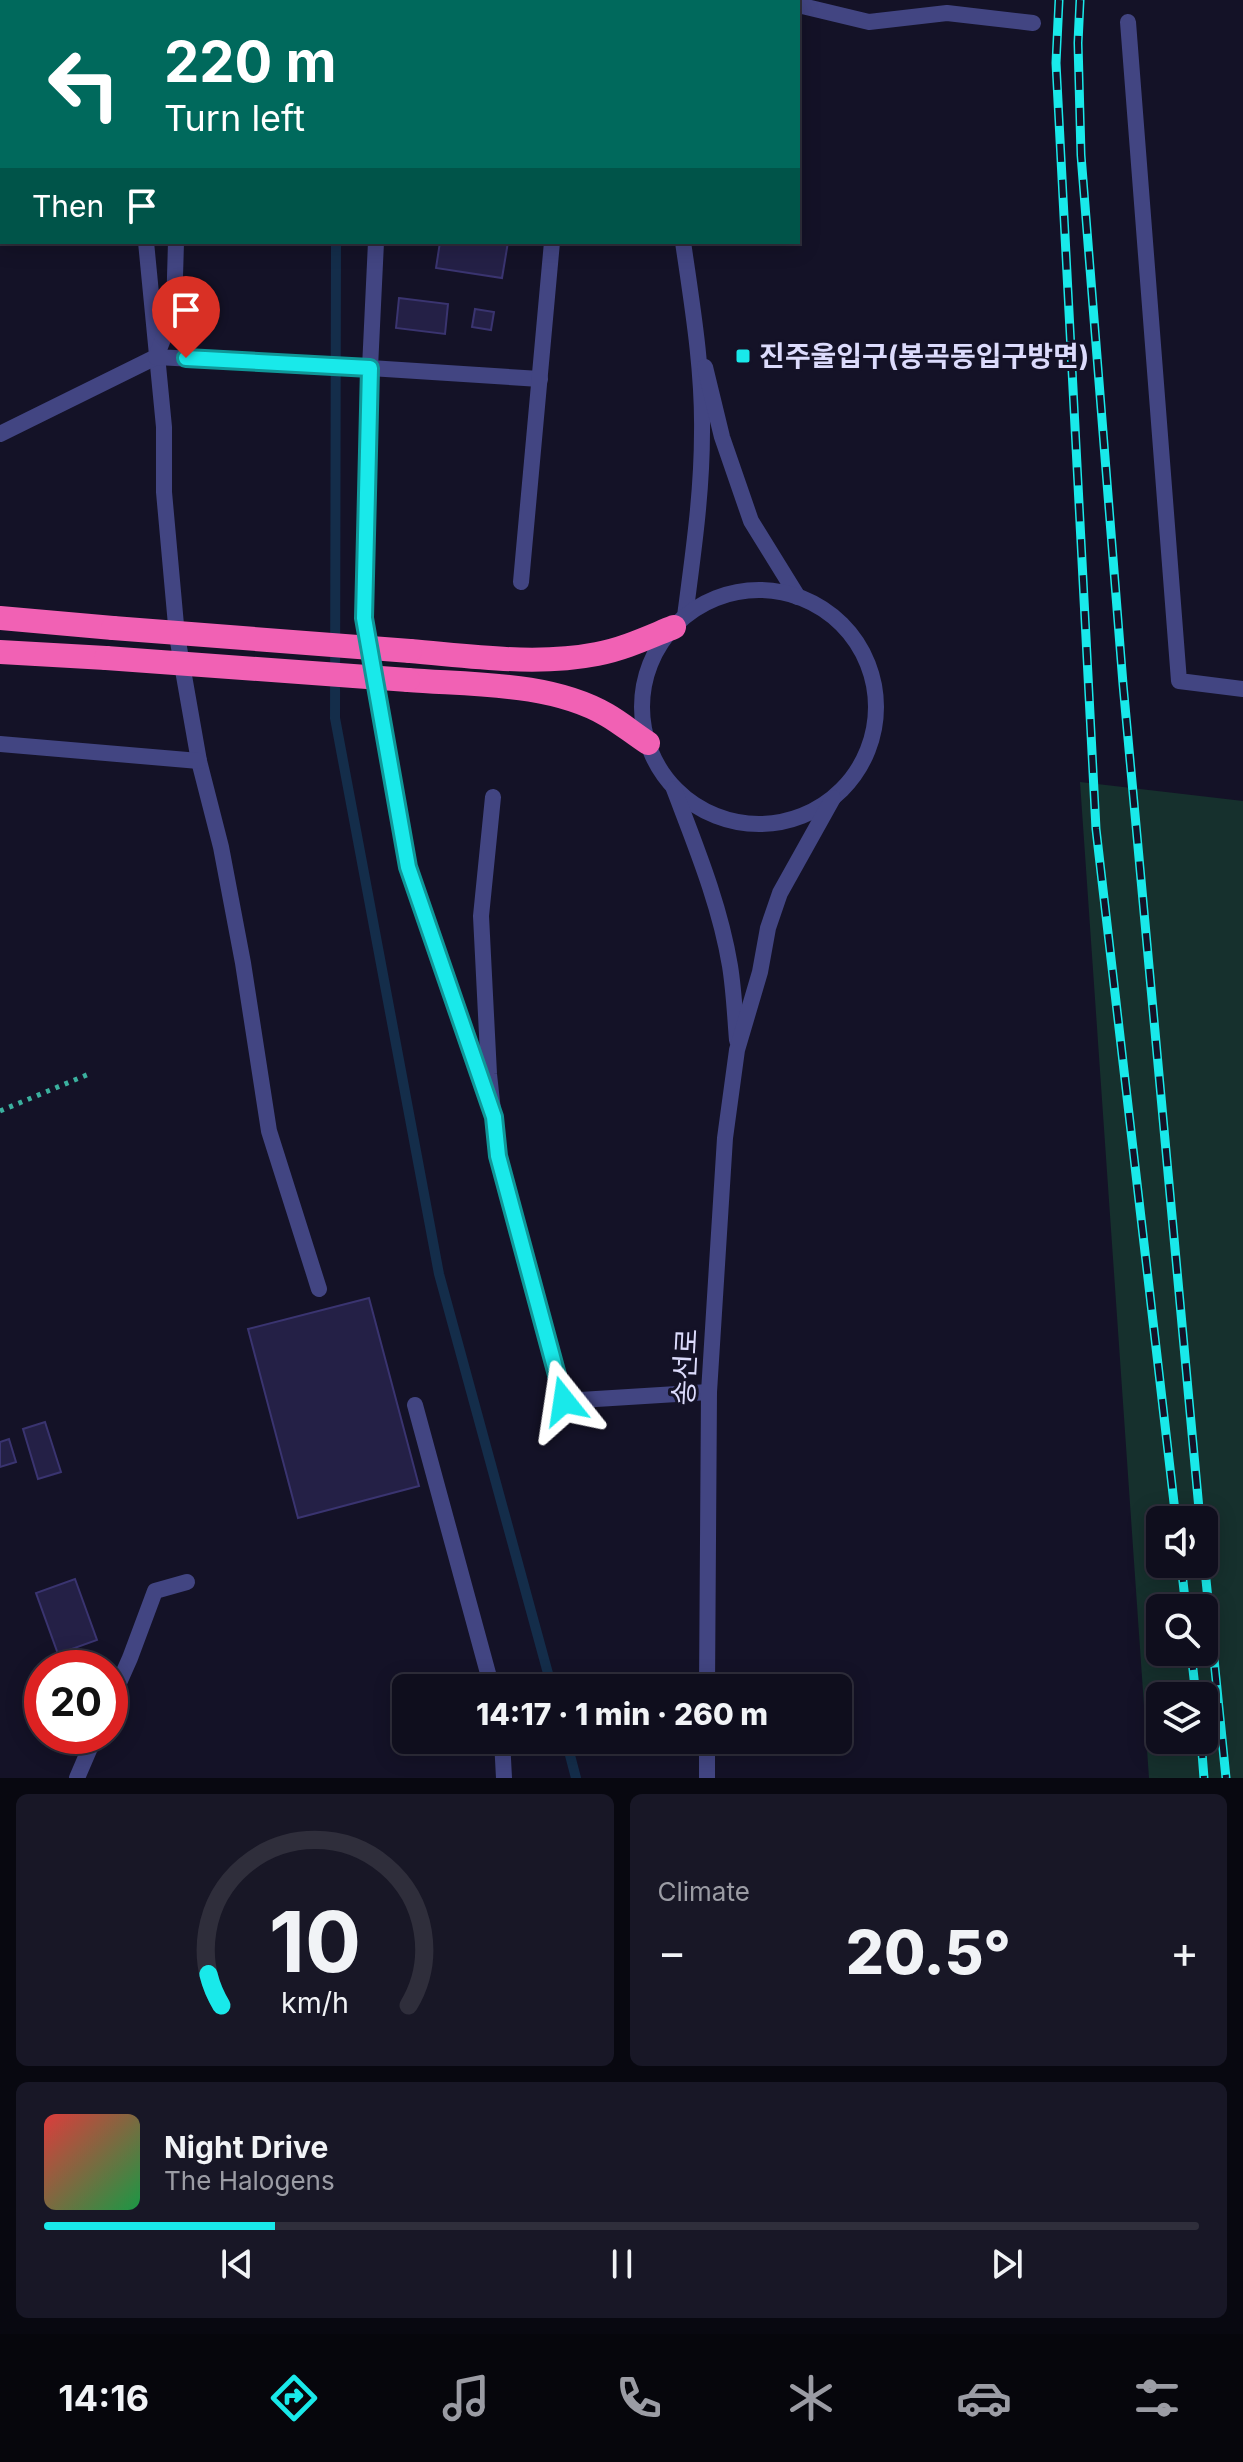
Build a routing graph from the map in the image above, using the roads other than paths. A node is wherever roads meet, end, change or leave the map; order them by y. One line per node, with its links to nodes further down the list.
1 (800, 5): 3 (street)
2 (1128, 22): 19 (street)
3 (1033, 23)
4 (146, 244): 10 (street)
5 (176, 244): 10 (street)
6 (376, 244): 11 (street)
7 (552, 244): 12 (street)
8 (683, 244): 9 (street)
9 (693, 315): 15 (street); 17 (street)
10 (156, 357): 11 (street); 13 (street); 22 (street)
11 (370, 368): 12 (street); 27 (street)
12 (540, 379): 14 (street)
13 (0, 434)
14 (521, 582)
15 (798, 597): 17 (street); 25 (street)
16 (0, 618): 17 (highway, bridge)
17 (680, 621): 20 (street)
18 (0, 652): 20 (highway, bridge)
19 (1243, 689)
20 (648, 743): 23 (street)
21 (0, 744): 22 (street)
22 (199, 761): 28 (street)
23 (673, 787): 25 (street); 26 (street)
24 (493, 797): 27 (street)
25 (833, 798): 26 (street)
26 (737, 1050): 29 (street, 송선로)
27 (494, 1117): 29 (street)
28 (319, 1289)
29 (709, 1392): 34 (street, 송선로)
30 (415, 1405): 33 (street)
31 (187, 1582): 32 (street)
32 (128, 1662)
33 (488, 1674)
34 (707, 1674)
35 (87, 1754): 38 (street)
36 (503, 1754): 39 (street)
37 (707, 1754): 40 (street)
38 (77, 1778)
39 (504, 1778)
40 (707, 1778)

